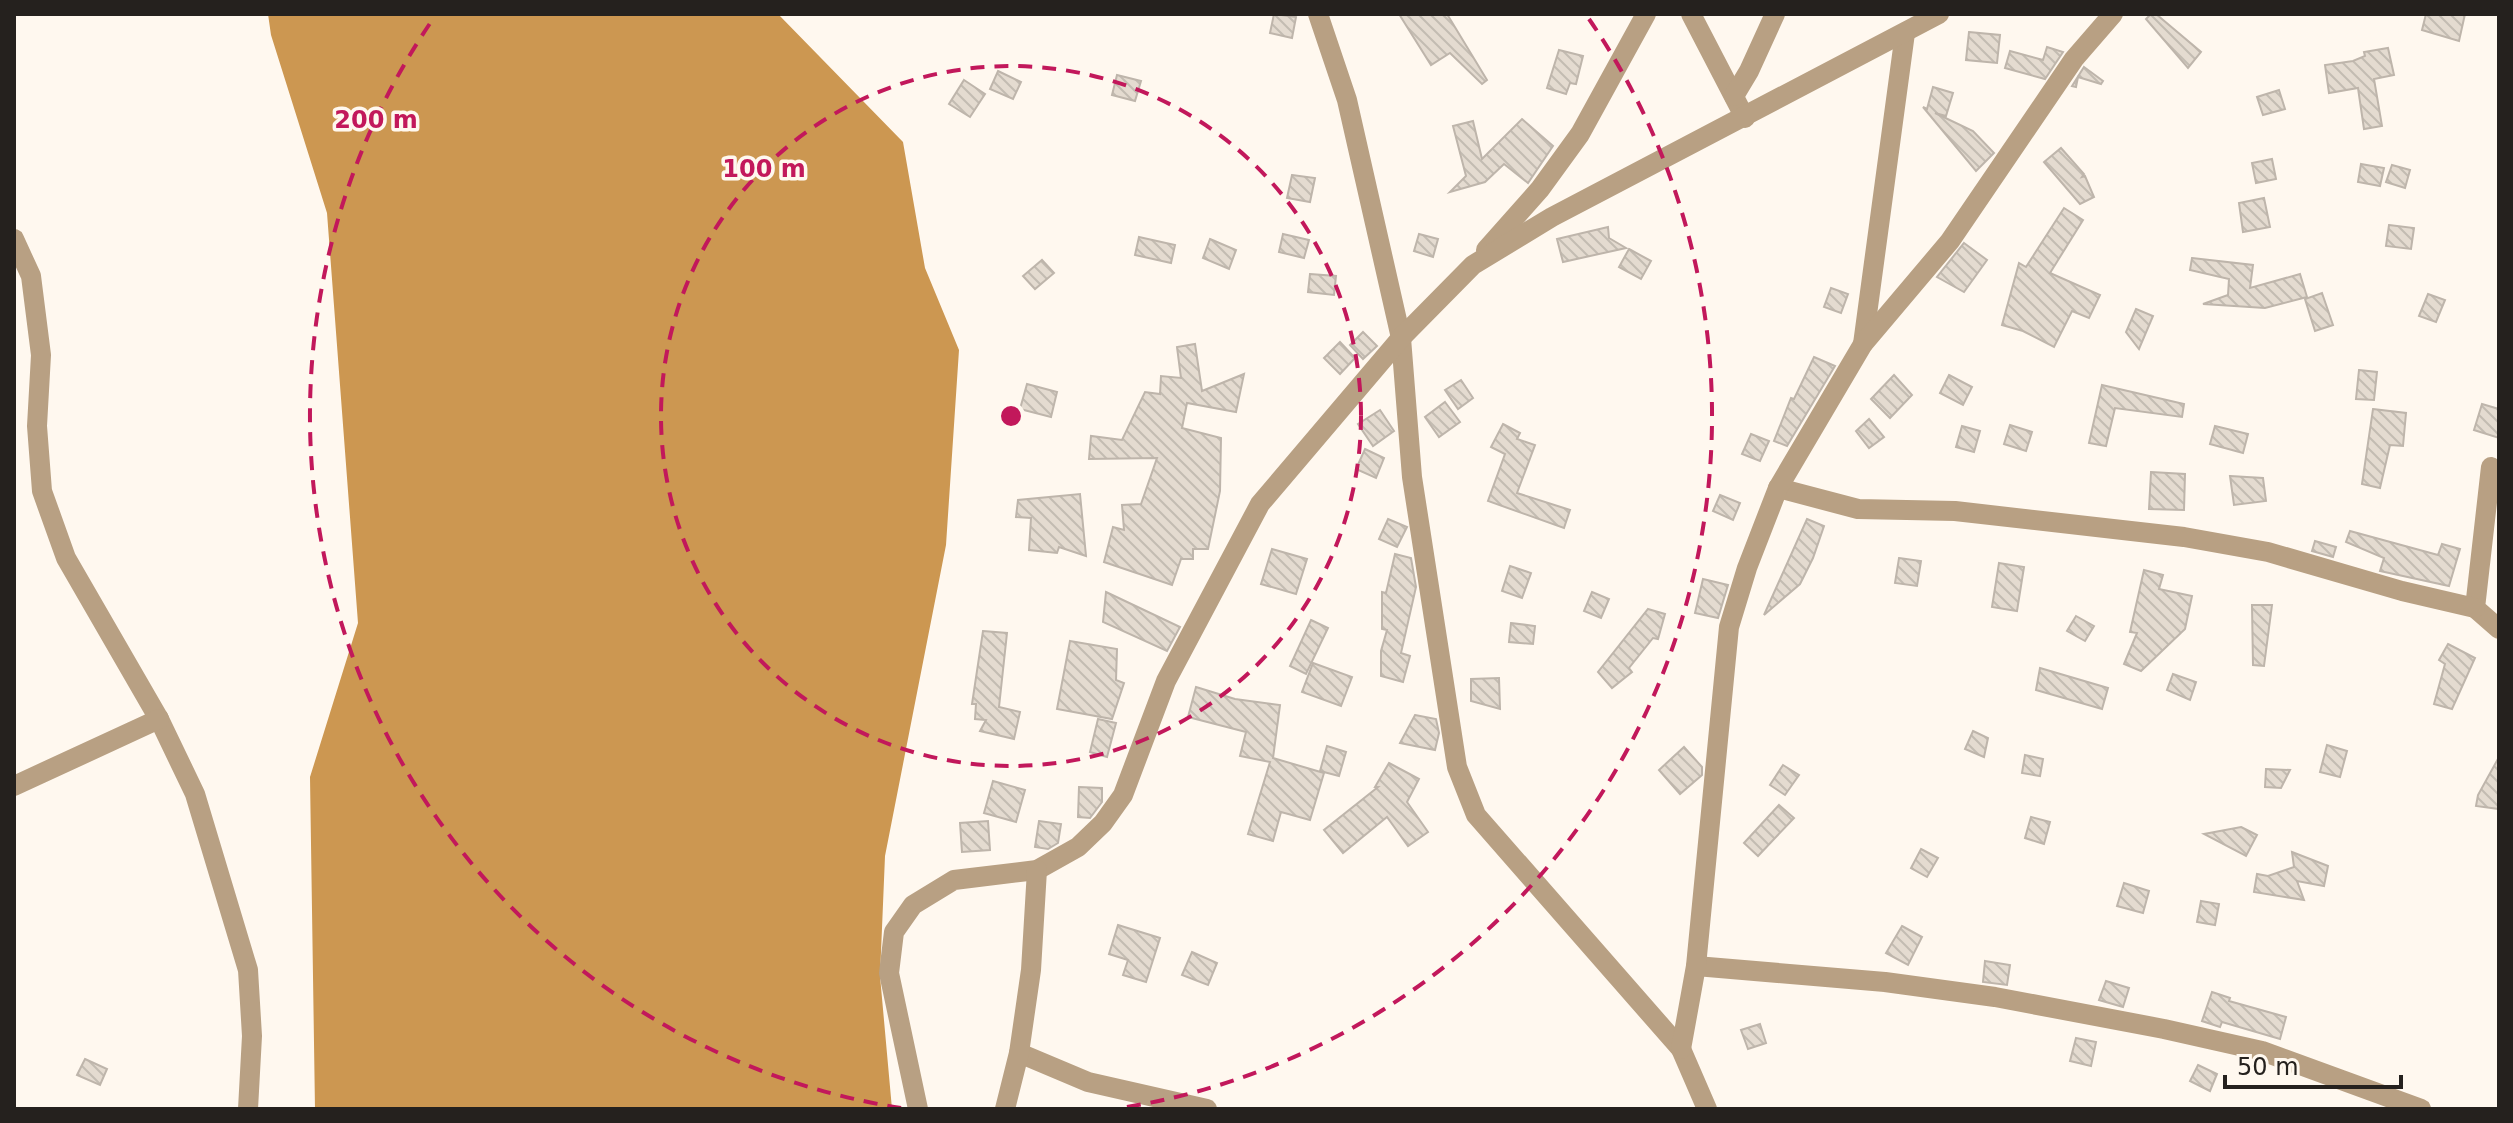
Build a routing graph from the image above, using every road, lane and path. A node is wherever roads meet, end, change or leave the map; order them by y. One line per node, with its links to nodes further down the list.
1 (1318, 14): 12 (street)
2 (1646, 14): 11 (street)
3 (1691, 14): 8 (street)
4 (1775, 14): 8 (street)
5 (1939, 14): 7 (street)
6 (2113, 14): 13 (street)
7 (1905, 33): 9 (street); 13 (street)
8 (1734, 96): 9 (street)
9 (1745, 118): 11 (street)
10 (14, 239): 18 (street)
11 (1473, 265): 12 (street)
12 (1401, 338): 20 (street); 22 (street)
13 (1863, 344): 15 (street)
14 (2491, 467): 16 (street)
15 (1778, 488): 16 (street); 21 (street)
16 (2475, 608): 17 (street)
17 (2499, 629)
18 (159, 719): 19 (street); 24 (street)
19 (14, 786)
20 (1037, 870): 23 (street); 25 (street)
21 (1696, 966): 22 (street); 29 (street)
22 (1681, 1049): 28 (street)
23 (1019, 1053): 26 (street); 27 (street)
24 (248, 1109)
25 (918, 1109)
26 (1005, 1109)
27 (1207, 1109)
28 (1707, 1109)
29 (2421, 1109)

